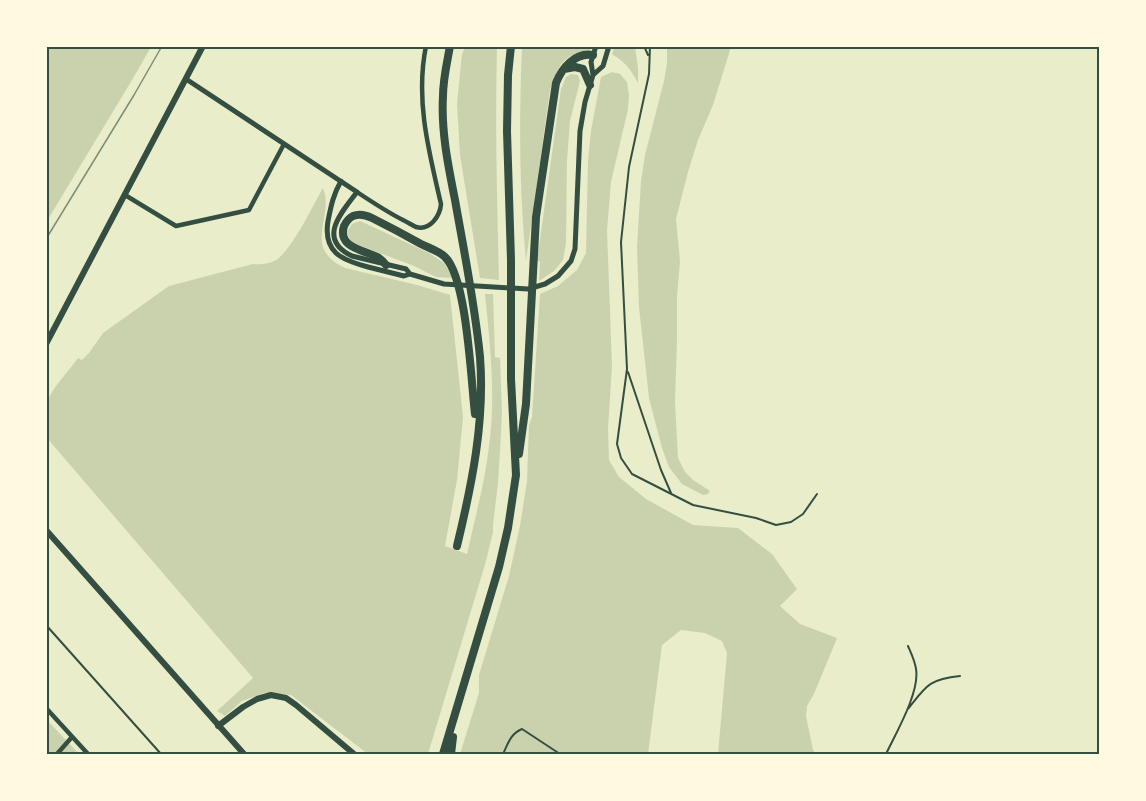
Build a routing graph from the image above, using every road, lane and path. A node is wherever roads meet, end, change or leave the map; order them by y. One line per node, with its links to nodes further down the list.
1 (203, 46): 11 (main road)
2 (426, 46): 15 (street)
3 (450, 46): 21 (highway)
4 (509, 46): 22 (highway)
5 (609, 46): 12 (street)
6 (644, 46): 9 (lane)
7 (650, 46): 9 (lane)
8 (595, 51): 10 (highway); 12 (street)
9 (649, 58): 20 (lane)
10 (563, 69): 12 (highway); 22 (highway)
11 (186, 80): 13 (street); 16 (main road)
12 (592, 80): 18 (street)
13 (284, 144): 14 (street); 16 (street)
14 (341, 181): 15 (street); 18 (street)
15 (357, 192): 17 (street)
16 (124, 195): 19 (main road)
17 (386, 265): 18 (street); 21 (highway)
18 (410, 274)
19 (46, 344)
20 (627, 369): 23 (lane); 23 (lane)
21 (478, 438): 26 (highway)
22 (516, 476): 32 (highway)
23 (672, 494): 24 (lane)
24 (817, 494)
25 (46, 530): 33 (main road)
26 (457, 546)
27 (46, 625): 37 (lane)
28 (908, 646): 31 (lane)
29 (960, 676): 31 (lane)
30 (46, 708): 34 (street)
31 (906, 711): 44 (lane)
32 (456, 716): 40 (highway); 41 (highway)
33 (218, 726): 38 (main road); 39 (main road)
34 (72, 737): 35 (street); 36 (street)
35 (57, 754)
36 (88, 754)
37 (161, 754)
38 (244, 754)
39 (354, 754)
40 (444, 754)
41 (451, 754)
42 (503, 754): 43 (lane)
43 (560, 754)
44 (886, 754)

